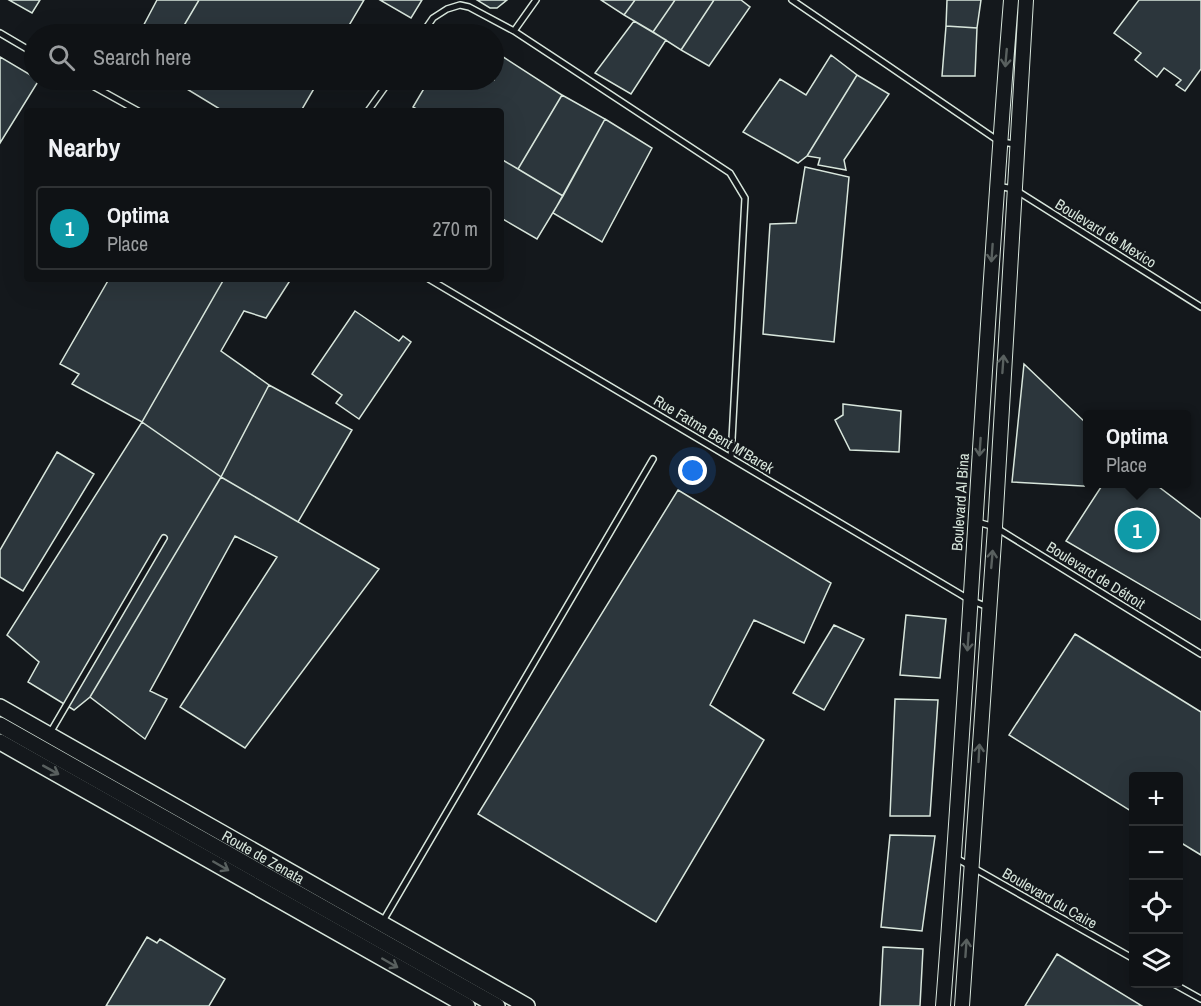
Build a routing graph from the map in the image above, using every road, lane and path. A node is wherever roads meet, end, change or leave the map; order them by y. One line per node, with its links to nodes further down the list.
1 (536, 0): 8 (lane)
2 (792, 0): 15 (lane)
3 (1011, 0): 15 (main road, Boulevard Al Bina, one-way to 15)
4 (1026, 0): 16 (main road)
5 (429, 24): 6 (lane)
6 (499, 24)
7 (504, 26): 8 (lane)
8 (514, 31): 21 (lane)
9 (0, 33): 10 (lane)
10 (24, 47)
11 (100, 90): 13 (lane)
12 (383, 90): 14 (lane)
13 (133, 108)
14 (370, 108)
15 (999, 142): 16 (lane); 17 (main road, Boulevard Al Bina)
16 (1016, 144): 18 (main road)
17 (996, 186): 18 (lane, Boulevard de Mexico); 23 (main road, Boulevard Al Bina, one-way to 23)
18 (1014, 189): 20 (lane, Boulevard de Mexico); 24 (main road, one-way to 18)
19 (434, 282): 21 (lane, Rue Fatma Bent M'Barek)
20 (1201, 307)
21 (731, 458): 26 (lane, Rue Fatma Bent M'Barek)
22 (653, 459): 36 (lane)
23 (975, 521): 24 (lane, Boulevard de Détroit); 26 (main road, Boulevard Al Bina)
24 (995, 527): 27 (main road, one-way to 24); 28 (lane, Boulevard de Détroit)
25 (164, 538): 32 (lane)
26 (970, 600): 27 (lane, Rue Fatma Bent M'Barek); 34 (main road, Boulevard Al Bina, one-way to 34)
27 (988, 608): 35 (main road, one-way to 27)
28 (1201, 654)
29 (0, 707): 32 (main road, Route de Zenata)
30 (0, 714): 42 (main road, Route de Zenata)
31 (0, 725): 41 (main road, Route de Zenata)
32 (50, 734): 36 (main road, Route de Zenata)
33 (0, 742): 40 (main road, Route de Zenata, one-way to 40)
34 (955, 857): 35 (lane, Boulevard du Caire); 44 (main road, Boulevard Al Bina)
35 (972, 867): 37 (lane, Boulevard du Caire); 45 (main road, one-way to 35)
36 (382, 922): 43 (main road, Route de Zenata)
37 (1129, 956)
38 (1181, 988): 39 (lane)
39 (1201, 999)
40 (467, 1006)
41 (497, 1006)
42 (516, 1006)
43 (527, 1006)
44 (943, 1006)
45 (962, 1006)

